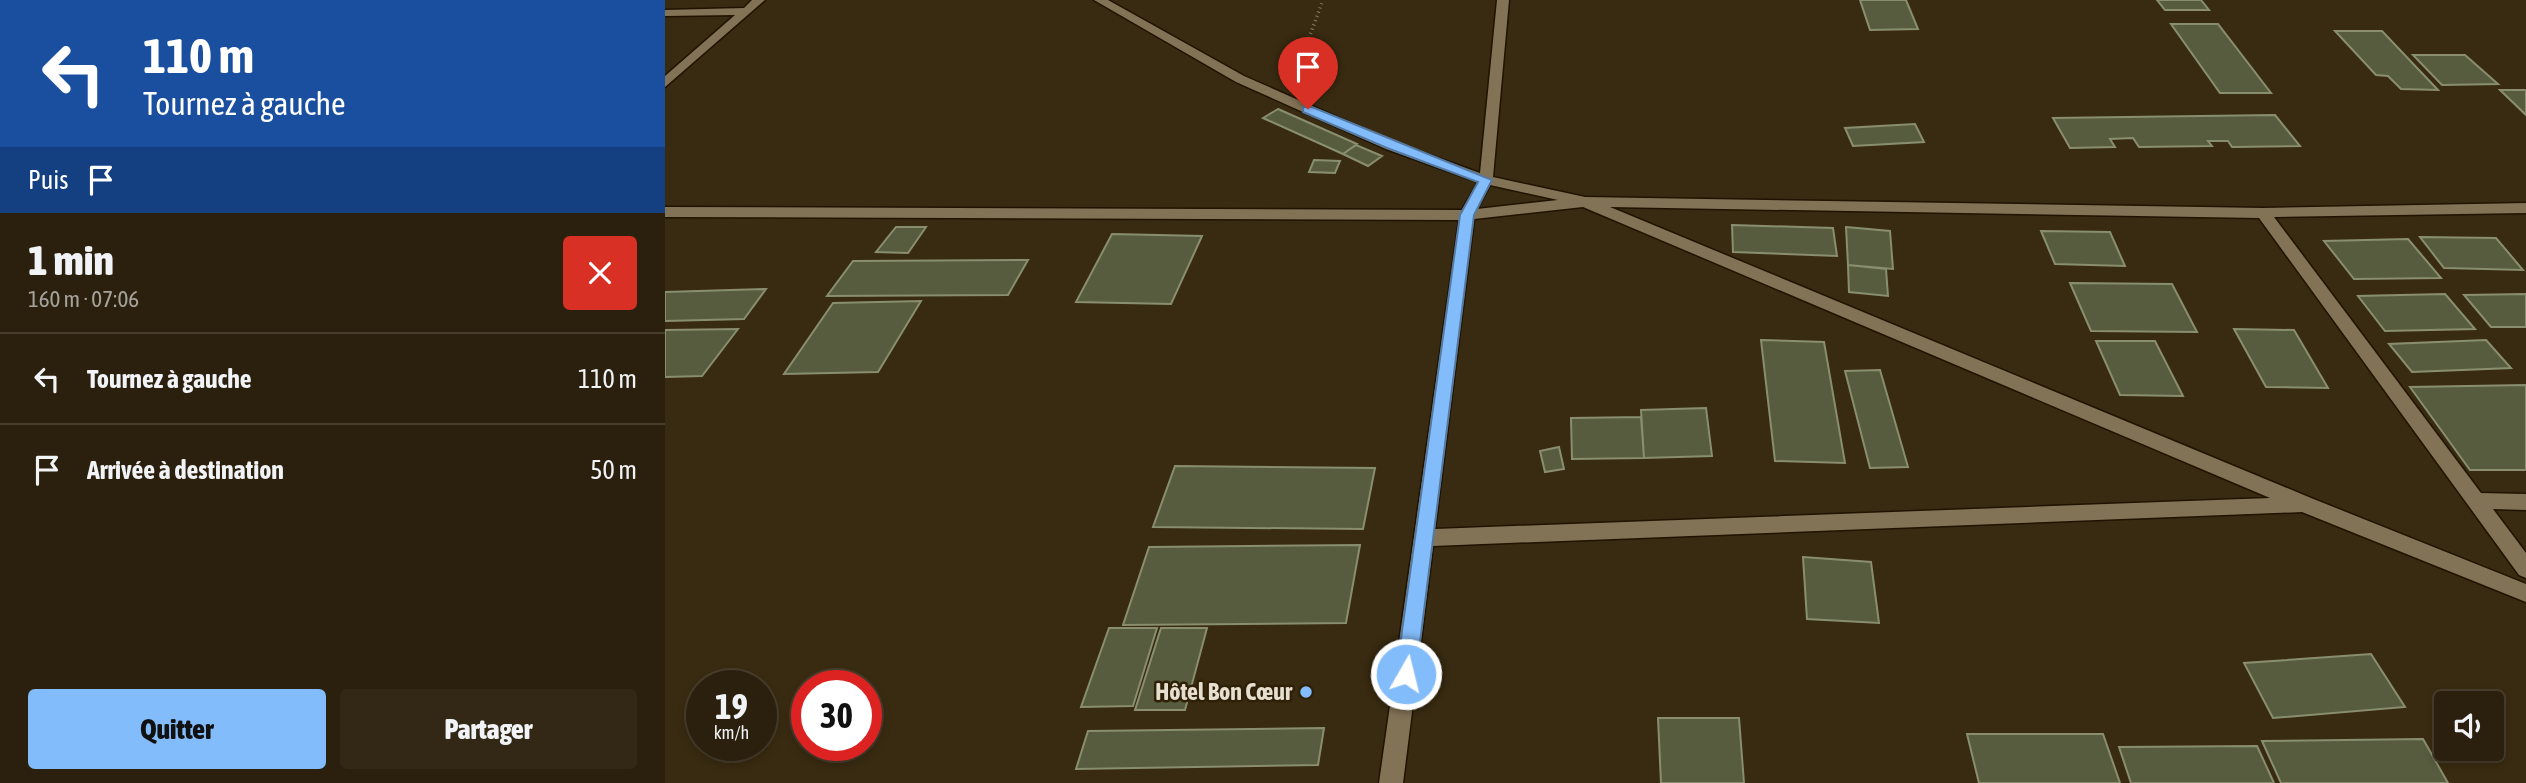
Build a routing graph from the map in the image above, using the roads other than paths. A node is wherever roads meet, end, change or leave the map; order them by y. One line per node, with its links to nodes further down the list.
1 (759, 0): 4 (street)
2 (1100, 0): 7 (street)
3 (1503, 0): 7 (street)
4 (746, 11): 5 (street); 6 (street)
5 (665, 13)
6 (665, 83)
7 (1486, 180): 8 (street); 12 (street)
8 (1585, 202): 11 (street); 12 (street); 15 (street)
9 (2526, 208): 11 (street)
10 (665, 212): 12 (street)
11 (2263, 213): 13 (street)
12 (1467, 215): 16 (street)
13 (2474, 501): 14 (street); 17 (street)
14 (2526, 502)
15 (2304, 505): 16 (street); 18 (street)
16 (1424, 538): 19 (street)
17 (2526, 569)
18 (2526, 593)
19 (1391, 783)

